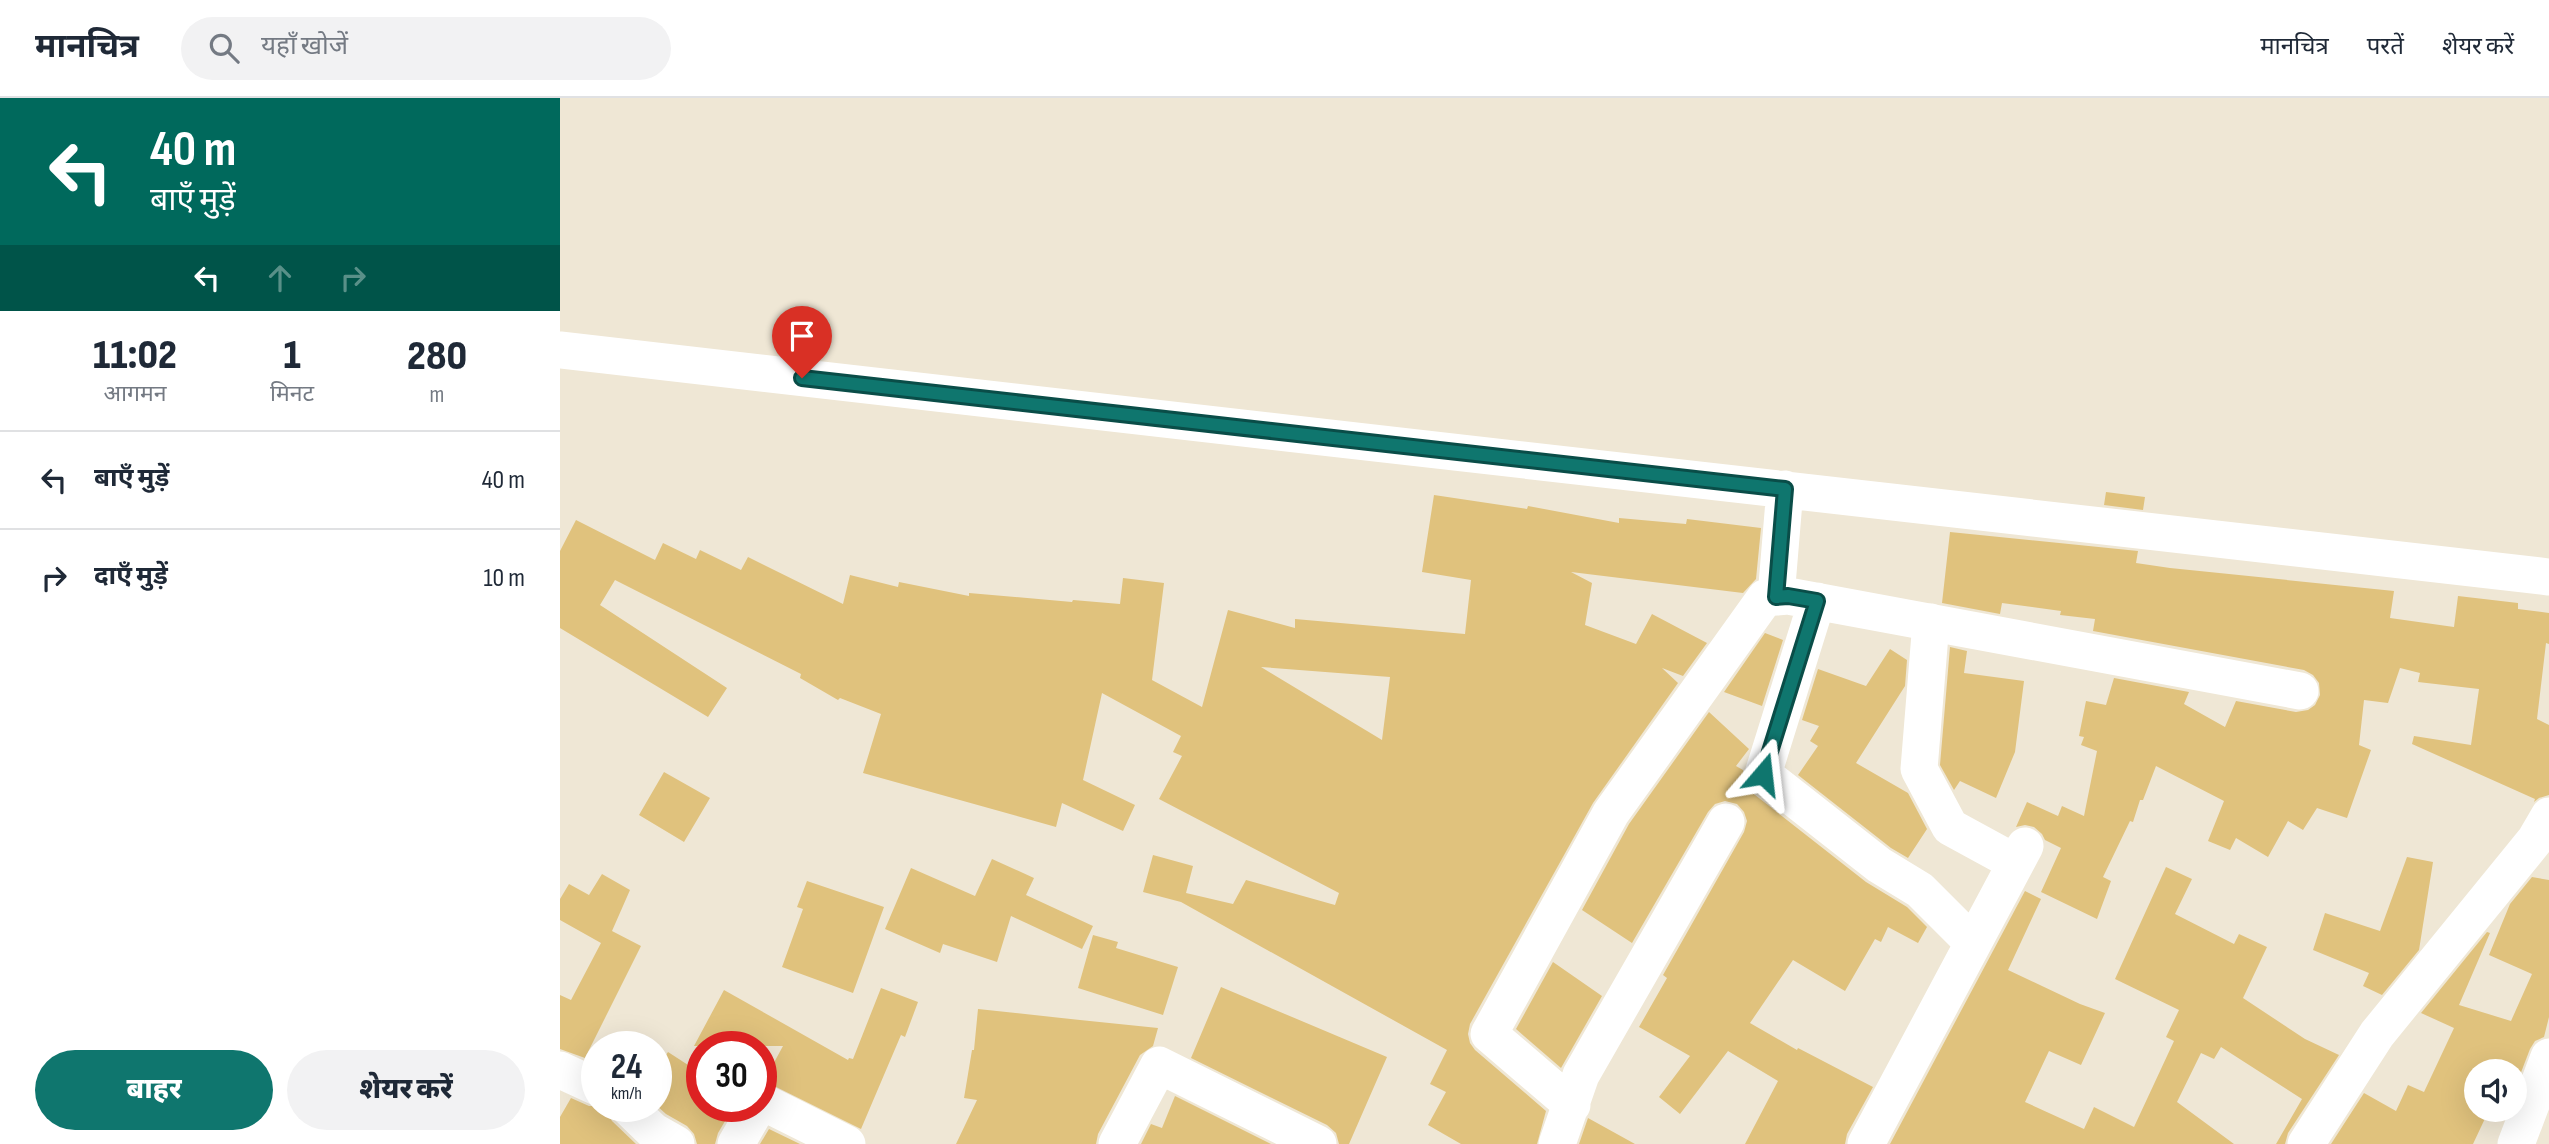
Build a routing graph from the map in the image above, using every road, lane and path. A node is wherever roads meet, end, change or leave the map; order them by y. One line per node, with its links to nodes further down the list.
1 (560, 351): 2 (street)
2 (1785, 489): 3 (street); 4 (street)
3 (2549, 576)
4 (1776, 597): 5 (street); 14 (street)
5 (1817, 601): 6 (street); 10 (street)
6 (1931, 622): 7 (street); 10 (street)
7 (2300, 691)
8 (2549, 816): 25 (street)
9 (1726, 822): 14 (street)
10 (1973, 943): 24 (street)
11 (2549, 1057): 26 (street)
12 (560, 1070): 13 (street)
13 (581, 1080)
14 (1572, 1105): 23 (street)
15 (777, 1109): 20 (street)
16 (644, 1122): 18 (street)
17 (749, 1122): 19 (street)
18 (676, 1144)
19 (736, 1144)
20 (847, 1144)
21 (1117, 1144): 22 (street)
22 (1318, 1144)
23 (1557, 1144)
24 (1866, 1144)
25 (2306, 1144)
26 (2516, 1144)

